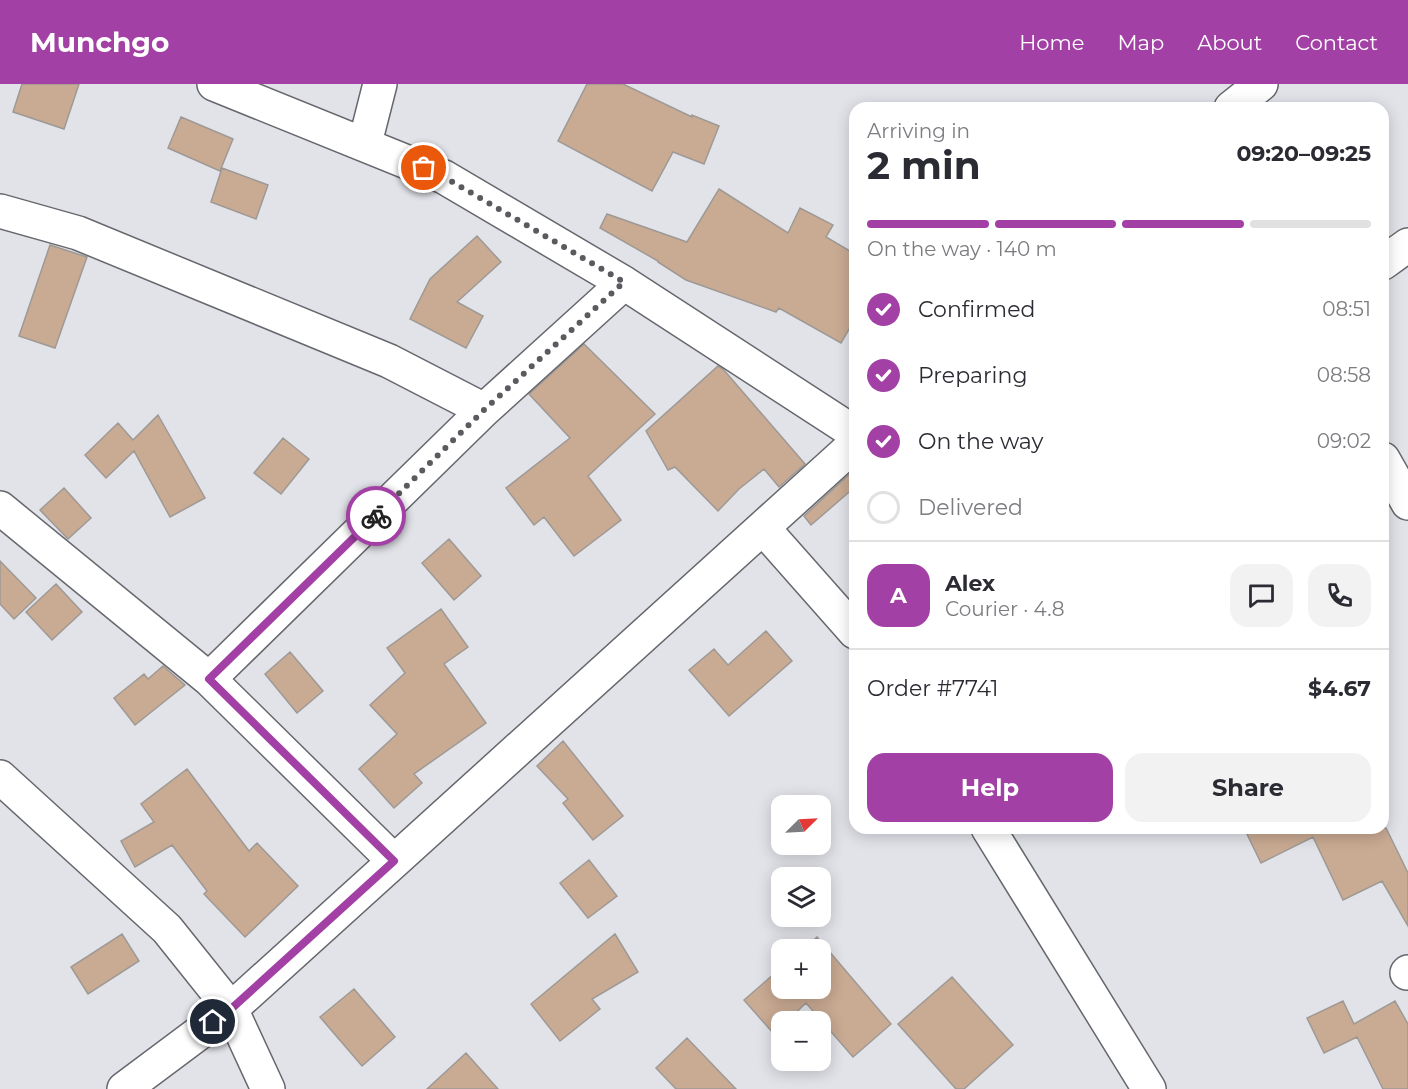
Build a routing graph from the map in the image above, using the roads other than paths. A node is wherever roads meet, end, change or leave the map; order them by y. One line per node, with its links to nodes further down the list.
1 (214, 84): 5 (street)
2 (380, 84): 5 (street)
3 (1261, 84): 4 (street)
4 (1238, 102)
5 (365, 143): 9 (street)
6 (0, 211): 10 (street)
7 (1408, 245): 8 (street)
8 (1389, 259)
9 (624, 282): 10 (street); 11 (street)
10 (484, 410): 18 (street)
11 (849, 429)
12 (849, 449): 16 (street)
13 (1389, 469): 14 (street)
14 (1406, 496)
15 (0, 508): 18 (street)
16 (763, 528): 17 (street); 21 (street)
17 (849, 625)
18 (209, 679): 21 (street)
19 (4, 788): 22 (street)
20 (992, 834): 25 (street)
21 (394, 861): 22 (street)
22 (231, 1009): 23 (street); 24 (street)
23 (124, 1089)
24 (268, 1089)
25 (1149, 1089)

